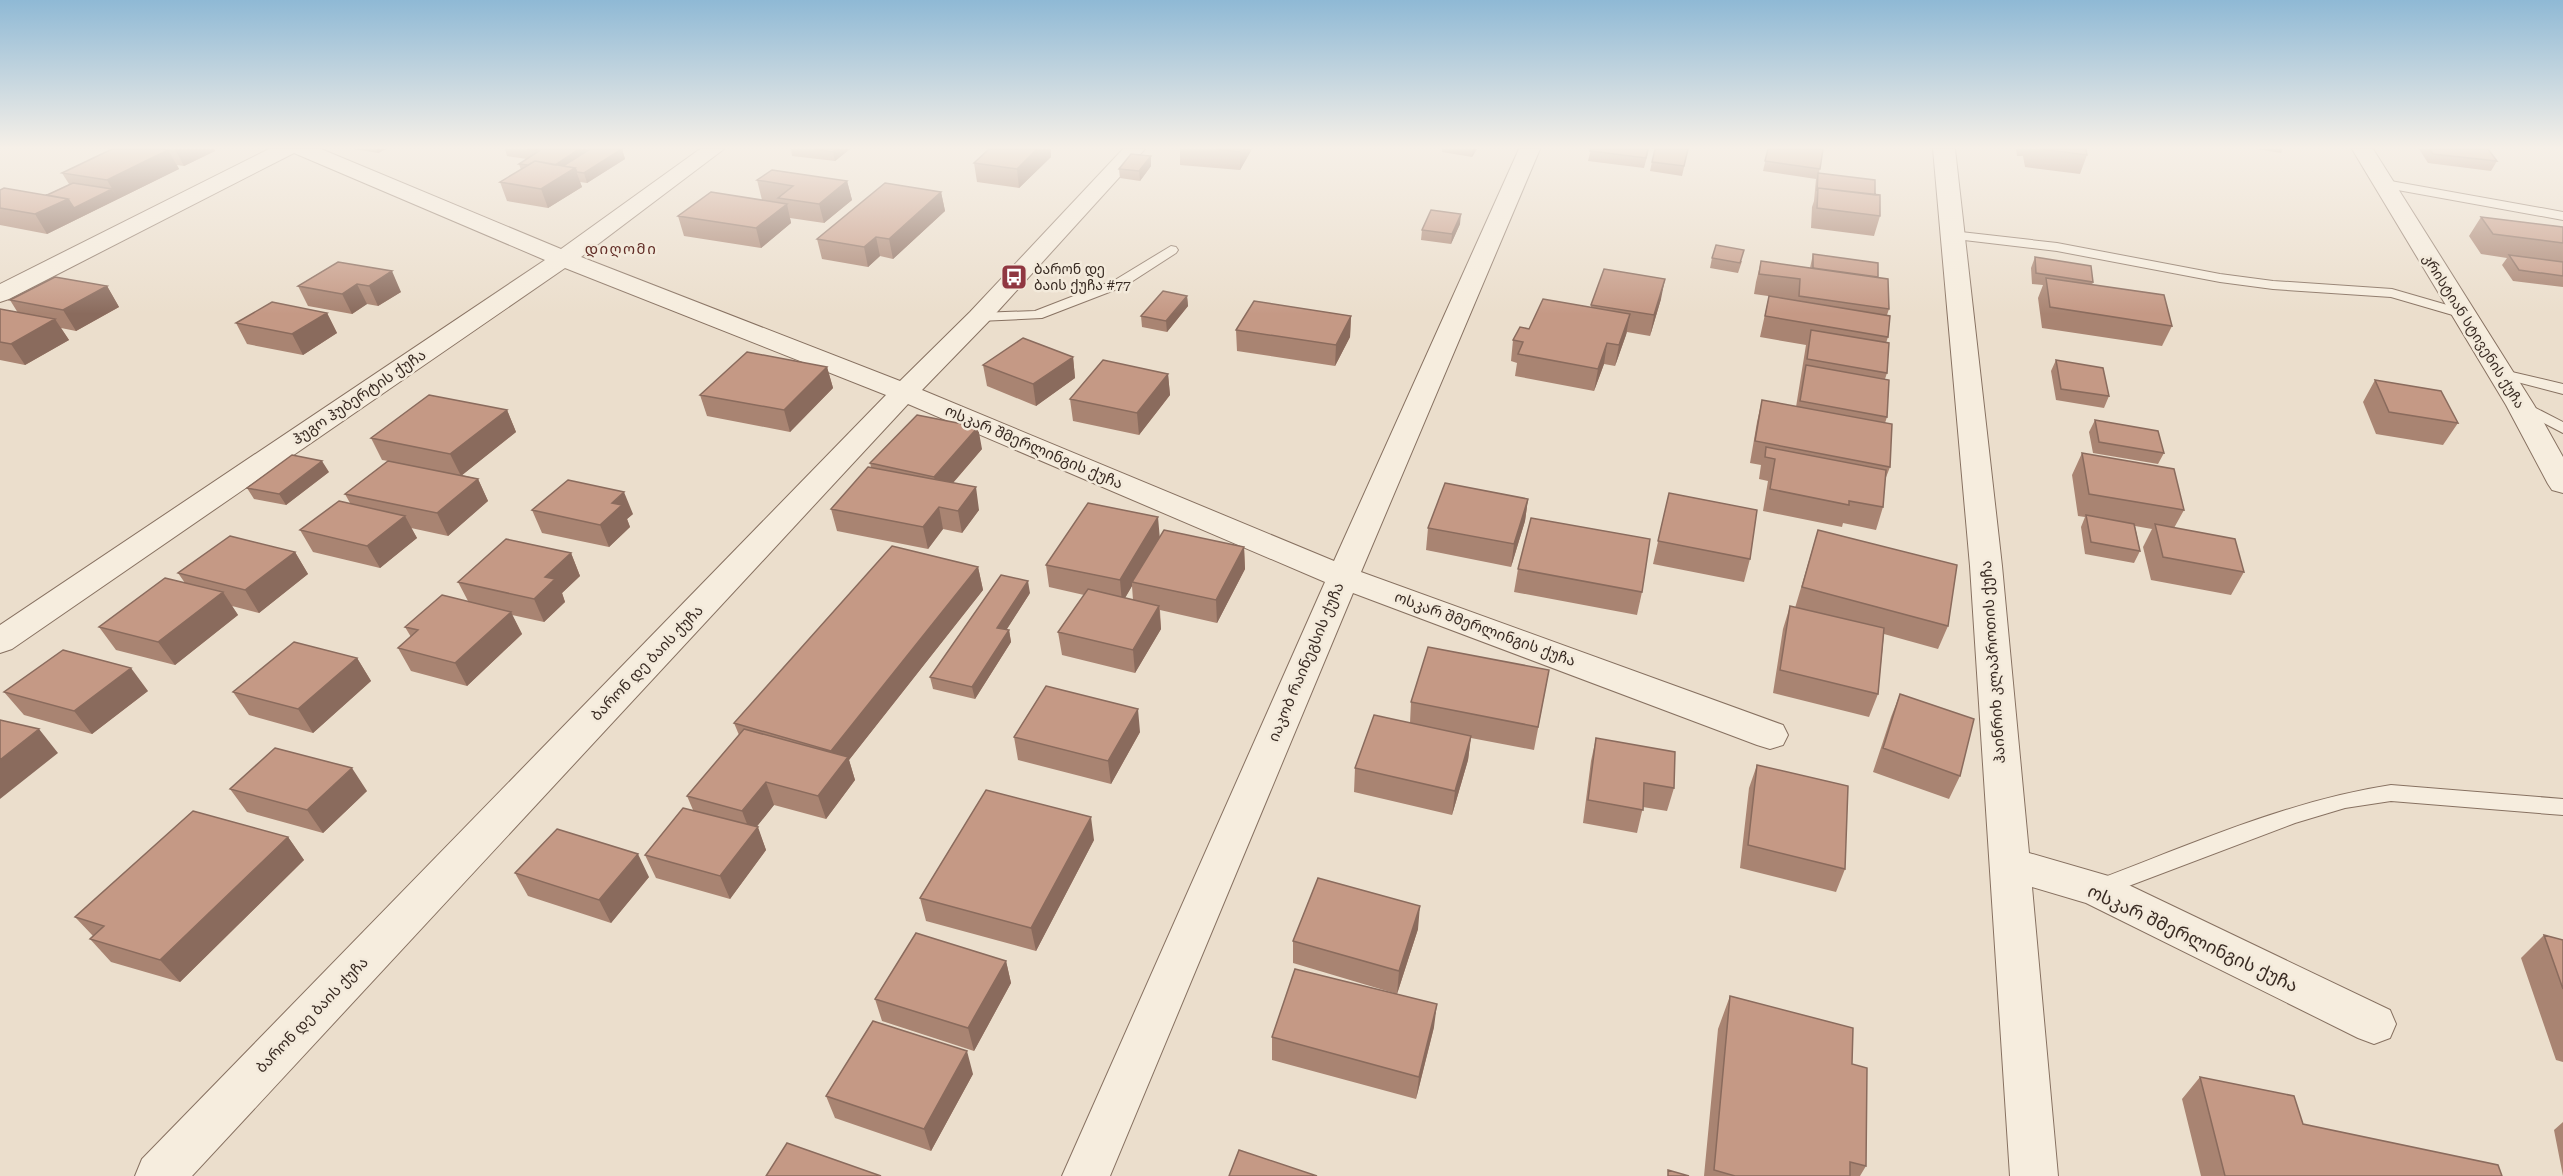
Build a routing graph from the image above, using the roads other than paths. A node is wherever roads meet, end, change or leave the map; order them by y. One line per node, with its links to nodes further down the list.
1 (178, 204): 13 (street)
2 (432, 204): 12 (street, ოსკარ შმერლინგის ქუჩა)
3 (639, 204): 12 (street, ჰუგო ჰუბერტის ქუჩა)
4 (1084, 204): 15 (street, ბარონ დე ბაის ქუჩა)
5 (1506, 204): 22 (street, იაკობ რაინეგსის ქუჩა)
6 (1949, 204): 10 (street, ჰაინრიხ კლაპროთის ქუჩა)
7 (2397, 204): 14 (street, კრისტიან სტივენის ქუჩა)
8 (2496, 204): 9 (lane)
9 (2563, 216)
10 (1952, 235): 14 (lane); 26 (street, ჰაინრიხ კლაპროთის ქუჩა)
11 (1171, 250): 15 (lane)
12 (563, 259): 18 (street, ოსკარ შმერლინგის ქუჩა); 23 (street, ჰუგო ჰუბერტის ქუჩა)
13 (0, 294)
14 (2463, 314): 16 (street, კრისტიან სტივენის ქუჩა)
15 (979, 317): 18 (street, ბარონ დე ბაის ქუჩა)
16 (2499, 372): 17 (lane); 19 (street, კრისტიან სტივენის ქუჩა)
17 (2563, 390)
18 (904, 392): 22 (street, ოსკარ შმერლინგის ქუჩა); 29 (street, ბარონ დე ბაის ქუჩა)
19 (2520, 405): 20 (lane); 21 (street, კრისტიან სტივენის ქუჩა)
20 (2563, 428)
21 (2563, 484)
22 (1343, 577): 24 (street, ოსკარ შმერლინგის ქუჩა); 30 (street, იაკობ რაინეგსის ქუჩა)
23 (0, 641)
24 (1770, 735)
25 (2563, 807): 27 (lane)
26 (2008, 864): 27 (street, ოსკარ შმერლინგის ქუჩა); 31 (street, ჰაინრიხ კლაპროთის ქუჩა)
27 (2097, 889): 28 (street, ოსკარ შმერლინგის ქუჩა)
28 (2374, 1024)
29 (159, 1176)
30 (1086, 1176)
31 (2034, 1176)

